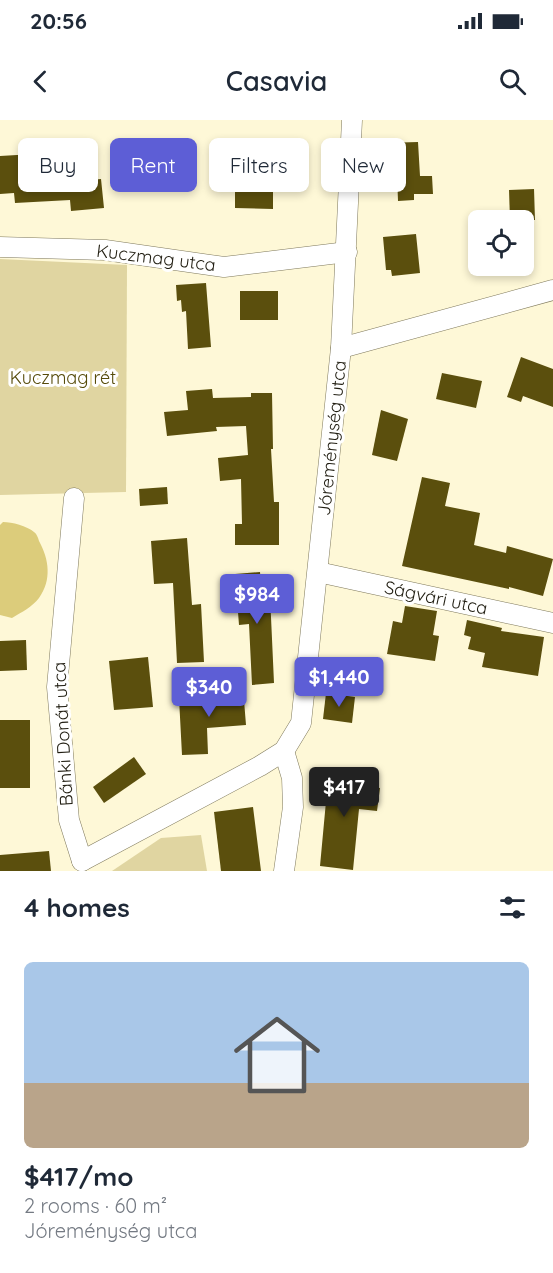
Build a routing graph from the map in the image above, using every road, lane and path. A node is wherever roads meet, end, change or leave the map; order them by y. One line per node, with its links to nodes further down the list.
1 (352, 120): 3 (street, Jóreménység utca)
2 (0, 247): 3 (street, Kuczmag utca)
3 (347, 252): 5 (street, Jóreménység utca)
4 (553, 290): 5 (street)
5 (341, 348): 7 (street, Jóreménység utca)
6 (74, 498): 10 (street, Bánki Donát utca)
7 (318, 572): 8 (street, Ságvári utca); 9 (street, Jóreménység utca)
8 (553, 623)
9 (284, 751): 10 (street, Jóreménység utca); 11 (street)
10 (80, 866)
11 (285, 871)

